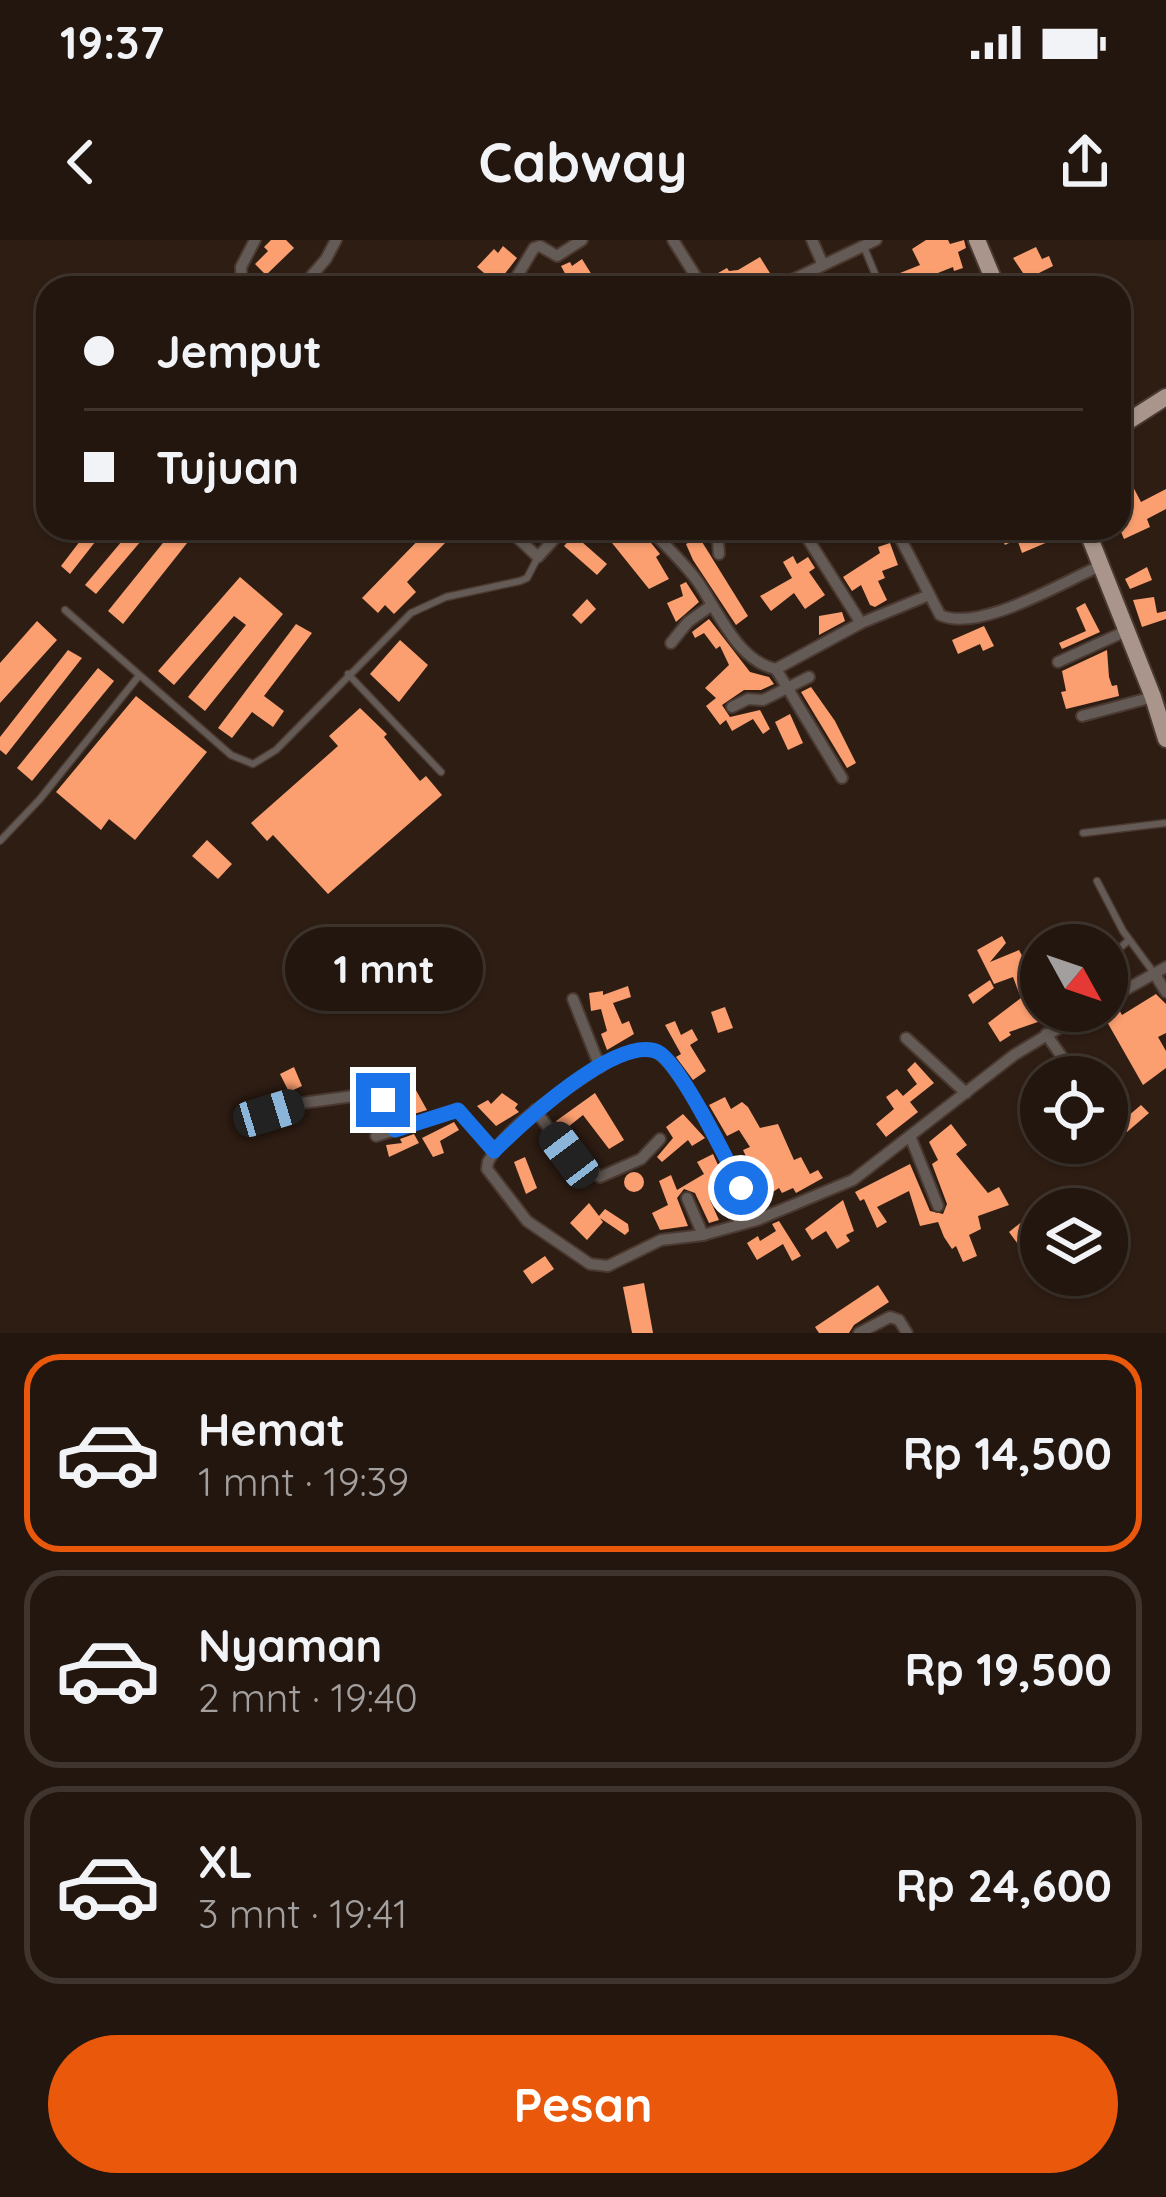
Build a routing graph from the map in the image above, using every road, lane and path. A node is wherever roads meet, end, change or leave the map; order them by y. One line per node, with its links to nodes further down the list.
1 (237, 240): 10 (street)
2 (255, 240): 10 (street)
3 (336, 240): 13 (street)
4 (582, 240): 14 (street)
5 (673, 240): 15 (street)
6 (812, 240): 11 (street)
7 (876, 240): 9 (street)
8 (977, 240): 18 (main road)
9 (863, 246): 11 (street); 17 (lane)
10 (248, 253): 12 (street)
11 (823, 265): 16 (street)
12 (242, 276)
13 (312, 276)
14 (517, 276)
15 (696, 276)
16 (806, 276)
17 (876, 276)
18 (992, 276)
19 (1166, 398): 20 (main road)
20 (1131, 420)
21 (520, 540): 29 (street)
22 (553, 540): 29 (street)
23 (660, 540): 32 (street)
24 (718, 540): 28 (street)
25 (809, 540): 34 (street)
26 (901, 540): 31 (street)
27 (1090, 540): 30 (main road)
28 (719, 554)
29 (538, 557): 39 (lane)
30 (1100, 566): 31 (street); 35 (main road)
31 (929, 596): 34 (street)
32 (712, 605): 36 (street); 38 (street)
33 (64, 610): 40 (lane)
34 (861, 623): 38 (street)
35 (1126, 631): 37 (street); 43 (main road)
36 (671, 643)
37 (1058, 662)
38 (776, 669): 42 (street)
39 (348, 674): 40 (lane); 47 (lane)
40 (138, 676): 51 (lane)
41 (809, 677): 42 (street)
42 (789, 688): 44 (street); 48 (street)
43 (1154, 697): 45 (street); 46 (main road)
44 (732, 707)
45 (1082, 716)
46 (1166, 739)
47 (441, 772)
48 (842, 778)
49 (1166, 823): 50 (lane)
50 (1083, 833)
51 (0, 842)
52 (1097, 880): 53 (lane)
53 (1129, 940): 54 (lane)
54 (1160, 970): 55 (street); 56 (street)
55 (1128, 987)
56 (1166, 992)
57 (574, 999): 62 (street)
58 (1050, 1032): 59 (street)
59 (1046, 1034): 61 (street); 63 (street)
60 (906, 1038): 63 (street)
61 (1061, 1056)
62 (600, 1067): 64 (street); 73 (street)
63 (966, 1093): 68 (street)
64 (535, 1110): 69 (street); 70 (street)
65 (269, 1113): 66 (street)
66 (395, 1130): 67 (street); 70 (street)
67 (376, 1136)
68 (910, 1136): 72 (street); 73 (street)
69 (660, 1139)
70 (494, 1151): 74 (street)
71 (687, 1198): 74 (street)
72 (938, 1206)
73 (757, 1220): 74 (street)
74 (703, 1235)
75 (859, 1333): 76 (street)
76 (907, 1333)

